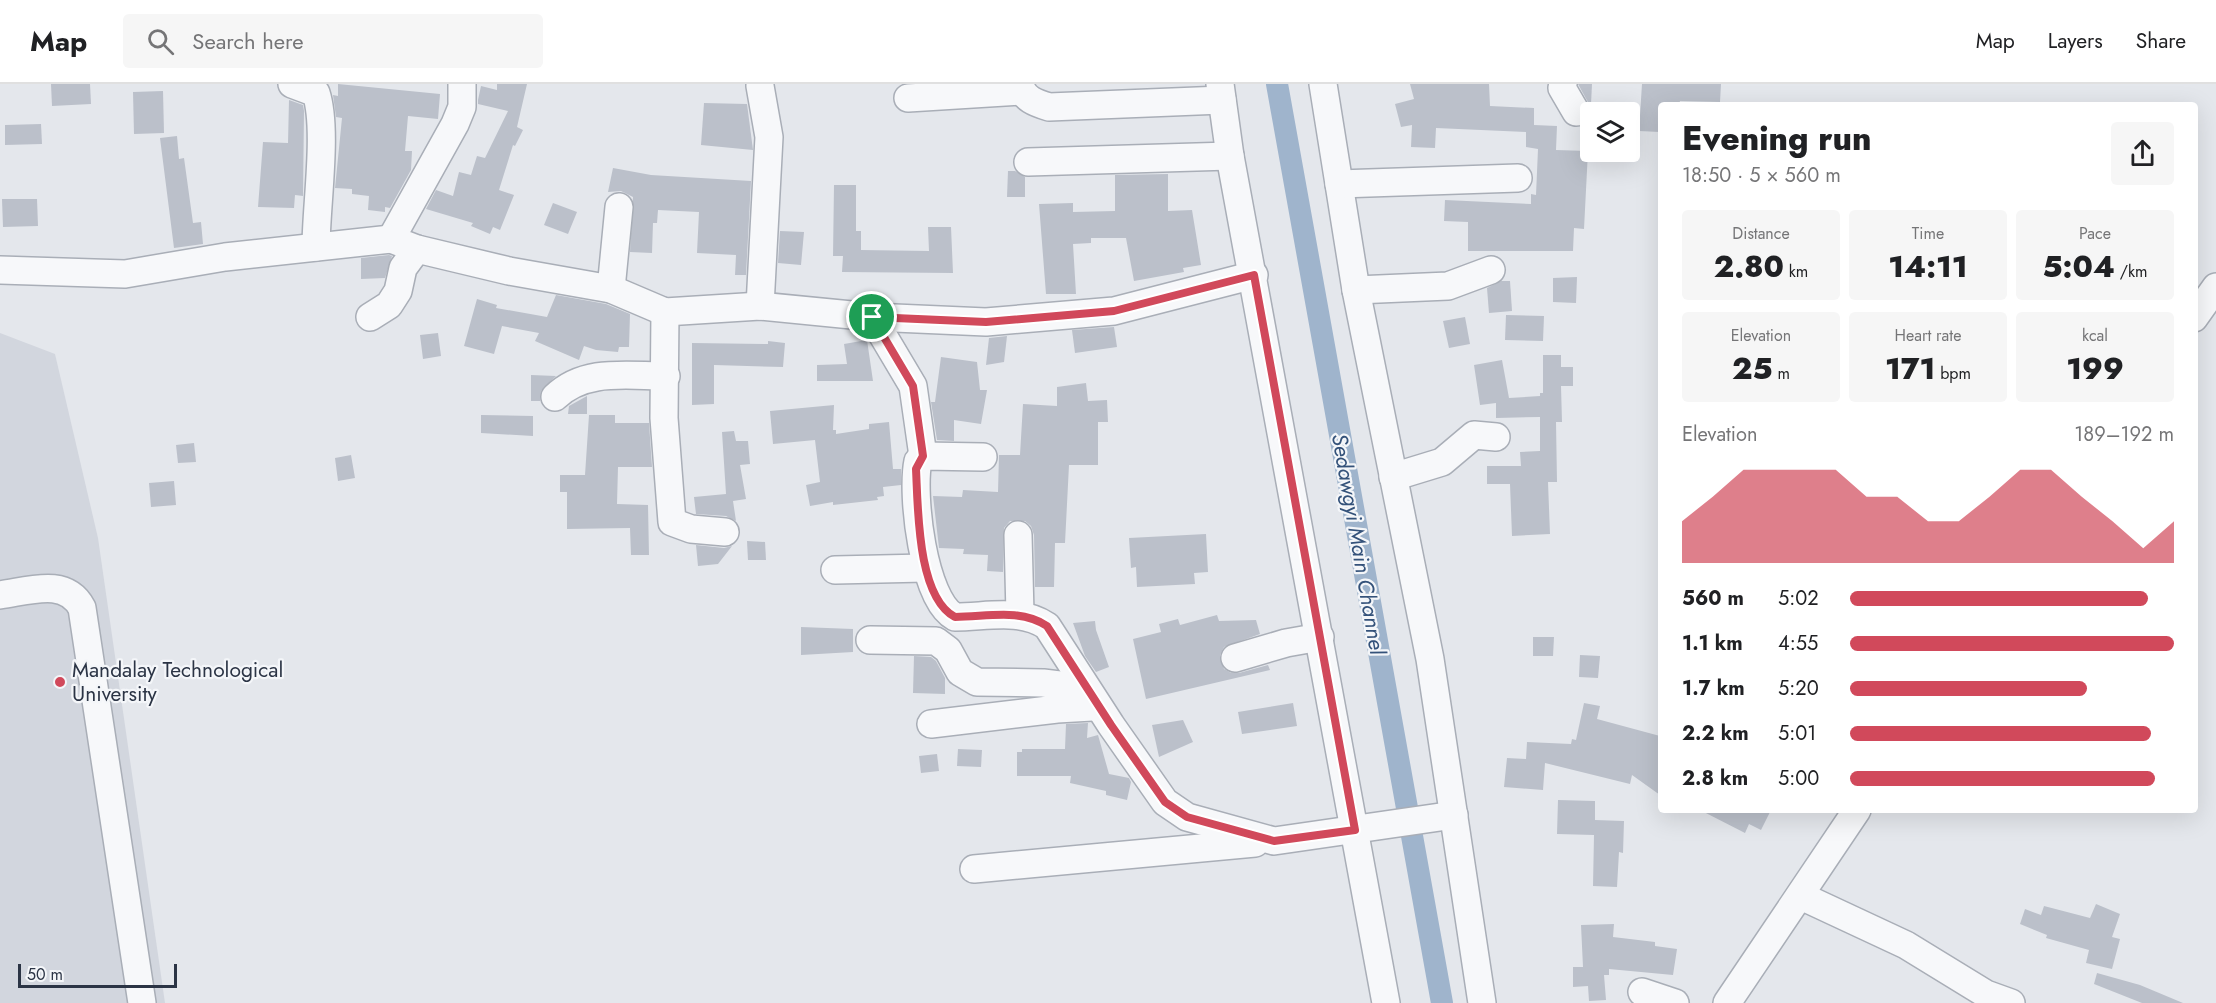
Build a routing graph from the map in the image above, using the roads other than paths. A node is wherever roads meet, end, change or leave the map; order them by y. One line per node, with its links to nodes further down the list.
1 (292, 84): 16 (street)
2 (462, 84): 15 (street)
3 (1563, 84): 9 (street)
4 (760, 86): 24 (street)
5 (1021, 87): 7 (street); 8 (street)
6 (1329, 87): 13 (street)
7 (1221, 92): 10 (street)
8 (908, 98)
9 (1576, 112)
10 (1230, 156): 11 (street); 20 (street)
11 (1028, 162)
12 (1518, 178): 13 (street)
13 (1339, 184): 23 (street)
14 (619, 207): 22 (street)
15 (391, 239): 16 (street); 17 (street)
16 (316, 247): 18 (street)
17 (417, 249): 22 (street); 27 (street)
18 (0, 270)
19 (1491, 270): 23 (street)
20 (1254, 275): 28 (street); 41 (street)
21 (2216, 287): 26 (street)
22 (611, 289): 25 (street)
23 (1356, 290): 34 (street)
24 (760, 306): 25 (street); 28 (street)
25 (665, 312): 29 (street)
26 (2198, 312)
27 (370, 317)
28 (872, 317): 32 (street)
29 (666, 376): 30 (street); 35 (street)
30 (555, 397)
31 (1496, 437): 34 (street)
32 (923, 456): 33 (street); 37 (street)
33 (982, 457)
34 (1393, 477): 47 (street)
35 (725, 532)
36 (1018, 535): 40 (street)
37 (925, 568): 38 (street); 40 (street)
38 (835, 570)
39 (0, 595): 54 (street)
40 (1020, 614): 44 (street)
41 (1320, 637): 43 (street); 48 (street)
42 (870, 640): 44 (street)
43 (1235, 658)
44 (1102, 716): 45 (street); 49 (street)
45 (931, 724)
46 (1855, 813): 51 (street)
47 (1443, 817): 48 (street); 56 (street)
48 (1366, 829): 49 (street); 55 (street)
49 (1274, 841): 50 (street)
50 (974, 868)
51 (1801, 896): 53 (street); 58 (street)
52 (1642, 992): 57 (street)
53 (1984, 998): 59 (street)
54 (142, 1003)
55 (1386, 1003)
56 (1482, 1003)
57 (1675, 1003)
58 (1727, 1003)
59 (2012, 1003)

